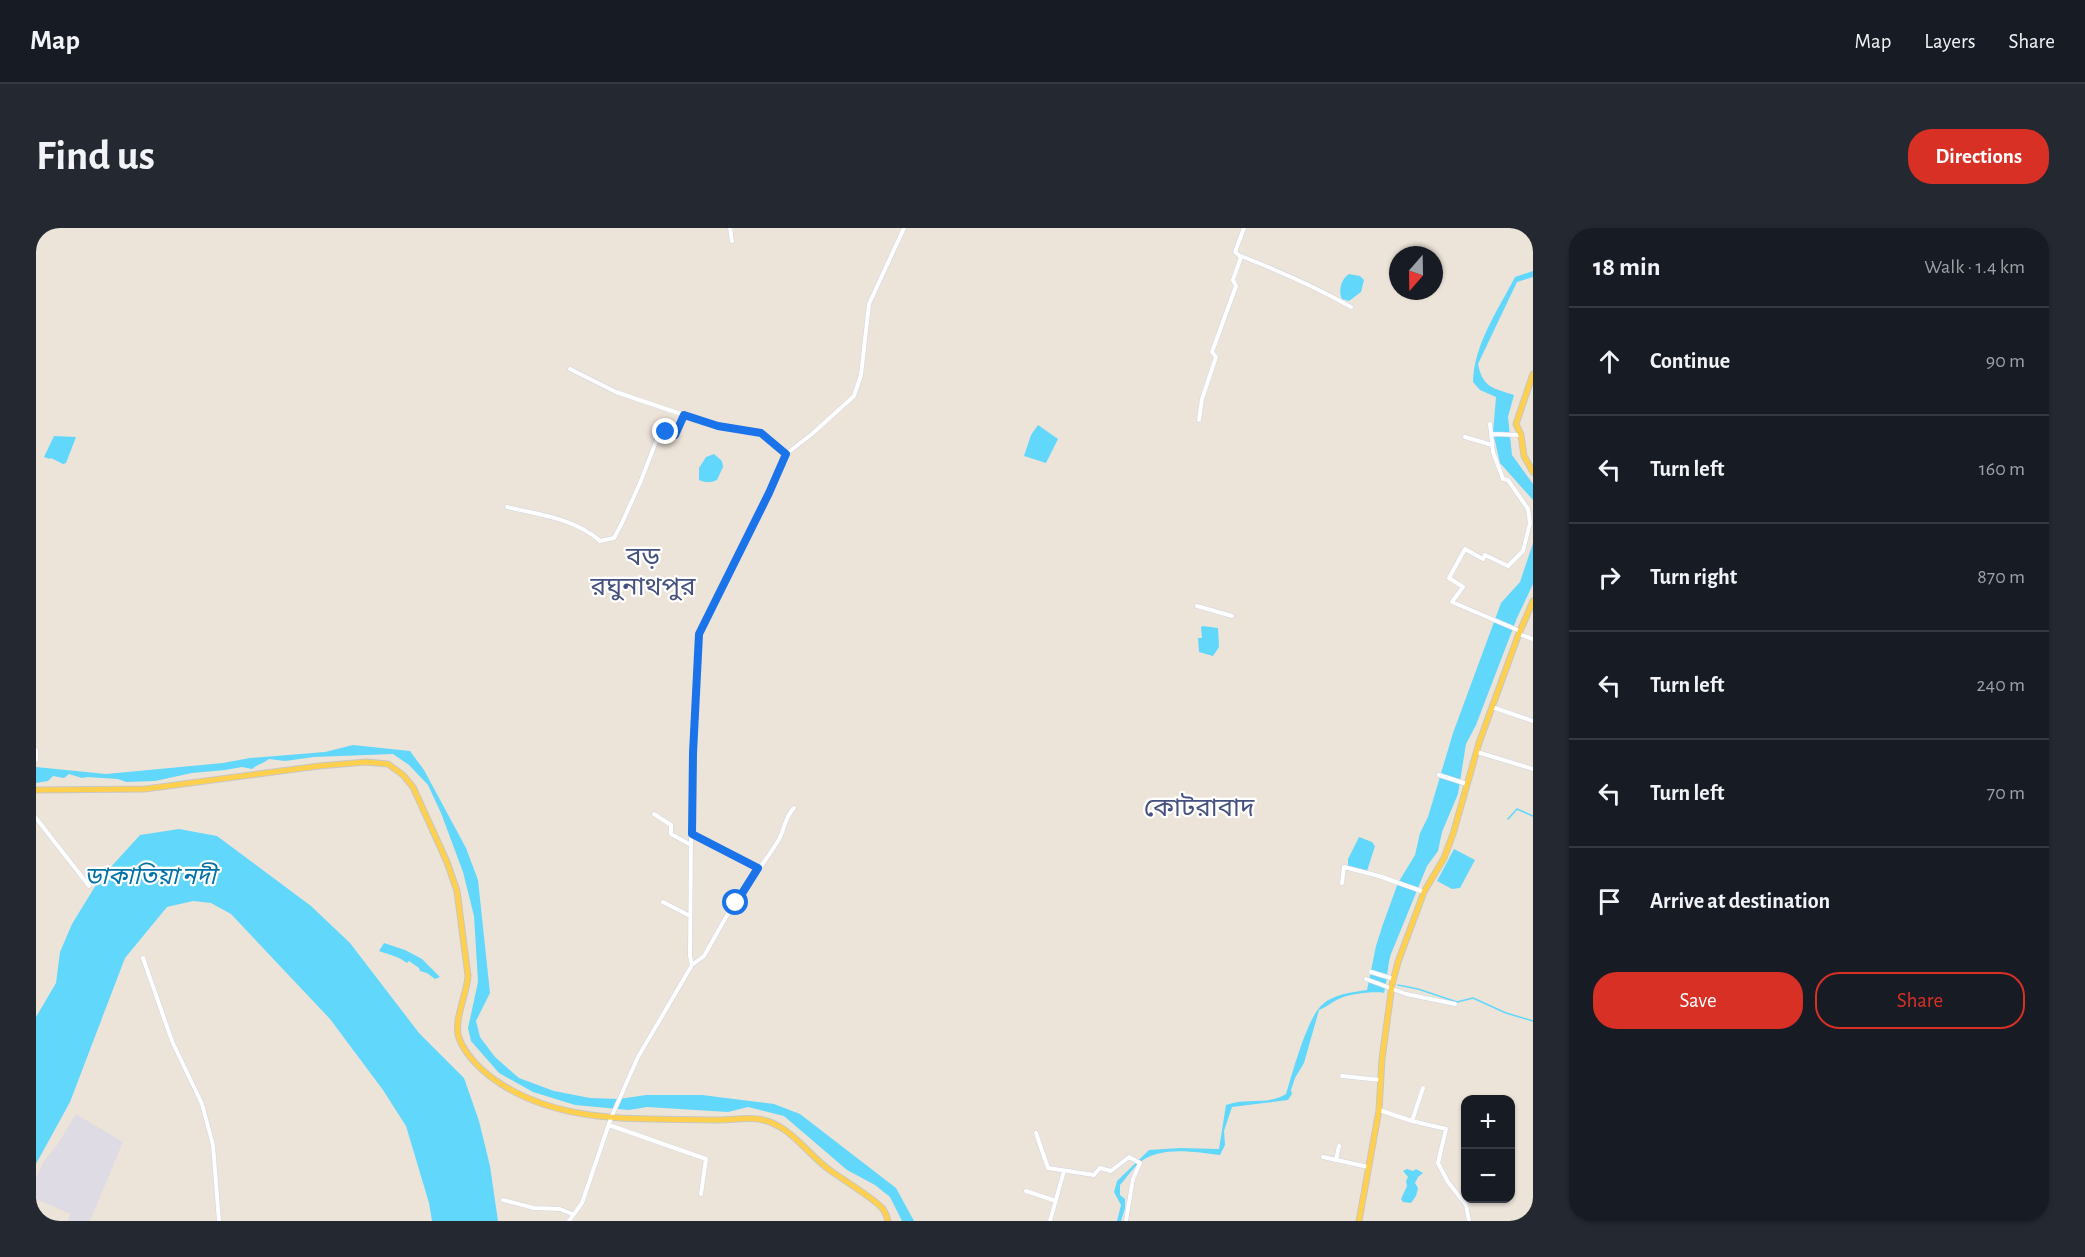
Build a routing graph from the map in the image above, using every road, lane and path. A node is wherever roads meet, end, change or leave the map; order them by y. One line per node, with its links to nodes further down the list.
1 (730, 228): 4 (street)
2 (904, 228): 16 (street)
3 (1244, 228): 5 (street)
4 (732, 241)
5 (1240, 256): 6 (street); 10 (street)
6 (1351, 307)
7 (570, 369): 9 (street)
8 (1533, 374): 13 (main road)
9 (684, 415): 16 (street); 19 (street)
10 (1199, 420)
11 (1490, 424): 12 (street)
12 (1491, 434): 13 (street); 15 (street)
13 (1521, 435): 17 (main road)
14 (1465, 437): 15 (street)
15 (1492, 445): 20 (street)
16 (786, 454): 38 (street)
17 (1533, 472)
18 (1533, 503): 20 (street)
19 (507, 507)
20 (1528, 509): 24 (street)
21 (1533, 601): 24 (main road)
22 (1197, 606): 23 (street)
23 (1232, 616)
24 (1520, 632): 25 (street); 26 (main road)
25 (1533, 639)
26 (1492, 707): 27 (street); 29 (main road)
27 (1533, 721)
28 (36, 750): 30 (street)
29 (1477, 752): 31 (street); 33 (main road)
30 (36, 760)
31 (1533, 769)
32 (1438, 775): 33 (street)
33 (1467, 784): 43 (main road)
34 (36, 790): 57 (main road)
35 (794, 808): 40 (street)
36 (654, 813): 39 (street)
37 (36, 818): 42 (street)
38 (692, 834): 39 (street); 40 (street)
39 (691, 845): 45 (street)
40 (758, 868): 47 (street)
41 (1342, 883): 43 (street)
42 (89, 886)
43 (1424, 892): 50 (main road)
44 (663, 902): 45 (street)
45 (690, 916): 47 (street)
46 (143, 958): 72 (street)
47 (692, 965): 57 (street)
48 (1371, 972): 50 (street)
49 (1366, 979): 51 (street)
50 (1395, 979): 51 (main road)
51 (1392, 989): 52 (street); 54 (main road)
52 (1455, 1004)
53 (1342, 1076): 54 (street)
54 (1380, 1080): 56 (main road)
55 (1423, 1088): 58 (street)
56 (1379, 1110): 58 (street); 64 (main road)
57 (610, 1118): 59 (street); 74 (main road)
58 (1412, 1121): 78 (street)
59 (609, 1125): 67 (street); 70 (street)
60 (1036, 1133): 65 (street)
61 (1339, 1146): 63 (street)
62 (1323, 1157): 63 (street)
63 (1336, 1160): 64 (street)
64 (1368, 1167): 77 (main road)
65 (1064, 1171): 69 (street); 76 (street)
66 (1026, 1191): 69 (street)
67 (701, 1194)
68 (504, 1200): 70 (street)
69 (1056, 1201): 75 (street)
70 (573, 1214): 73 (street)
71 (1533, 1216): 79 (street)
72 (219, 1221)
73 (569, 1221)
74 (888, 1221)
75 (1050, 1221)
76 (1126, 1221)
77 (1359, 1221)
78 (1468, 1221)
79 (1527, 1221)

